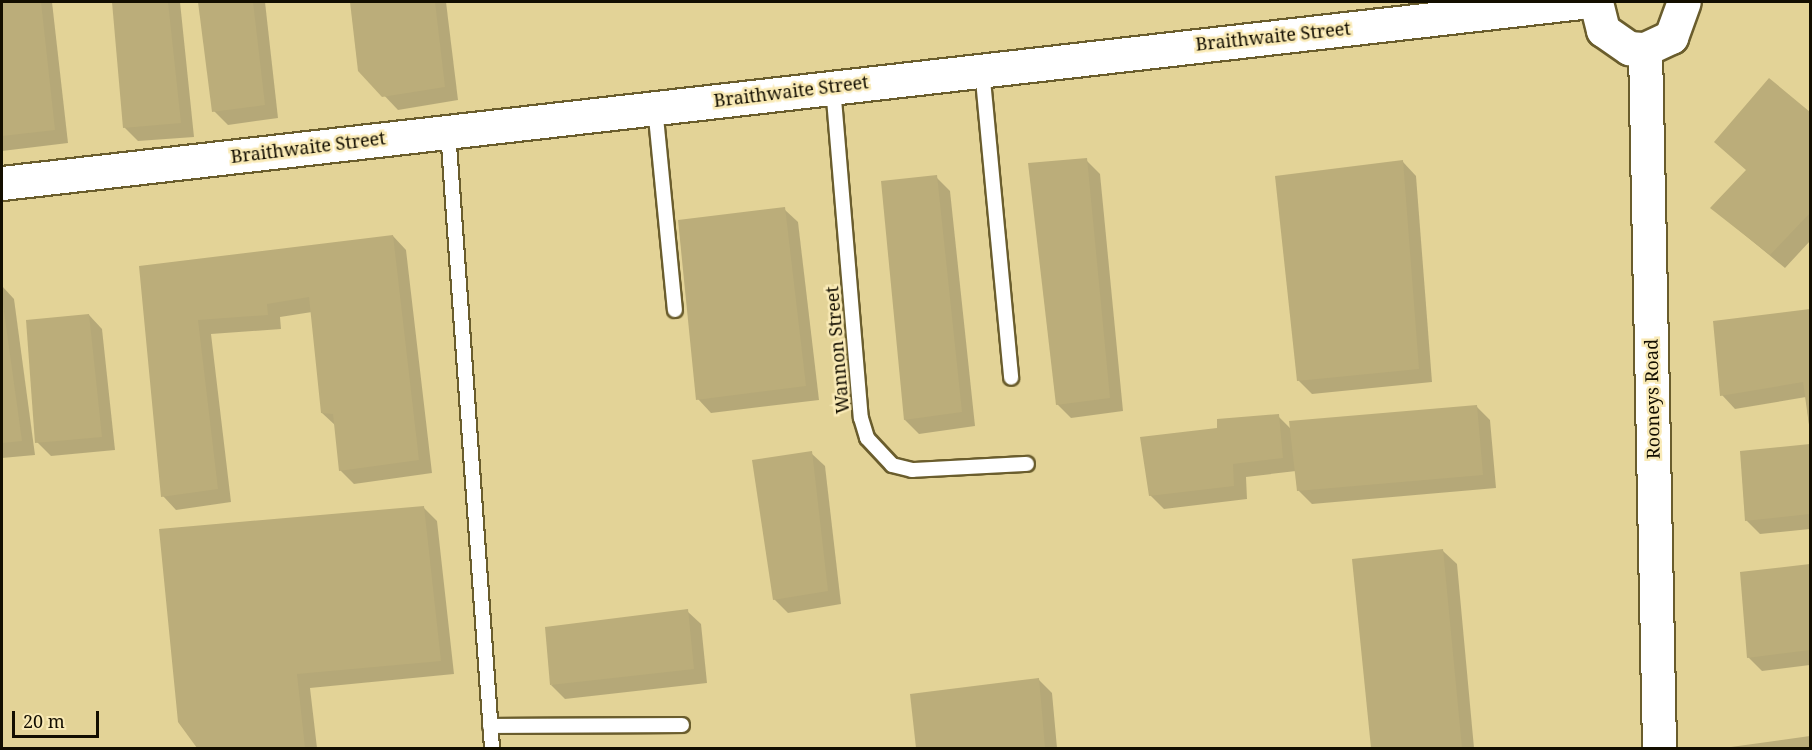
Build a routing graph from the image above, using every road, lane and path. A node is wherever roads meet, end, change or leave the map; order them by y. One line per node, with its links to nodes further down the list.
1 (1580, 2): 6 (street, Braithwaite Street)
2 (1596, 2): 5 (street)
3 (1684, 2): 4 (street); 5 (street)
4 (1692, 2)
5 (1645, 49): 17 (street, Rooneys Road)
6 (982, 69): 7 (street, Braithwaite Street); 12 (lane)
7 (833, 86): 8 (street, Braithwaite Street); 13 (lane, Wannon Street)
8 (655, 107): 9 (street, Braithwaite Street); 11 (lane)
9 (448, 131): 10 (street, Braithwaite Street); 15 (lane)
10 (2, 183)
11 (675, 310)
12 (1011, 378)
13 (1027, 464)
14 (682, 725): 15 (lane)
15 (490, 726): 16 (lane)
16 (492, 748)
17 (1659, 748)

